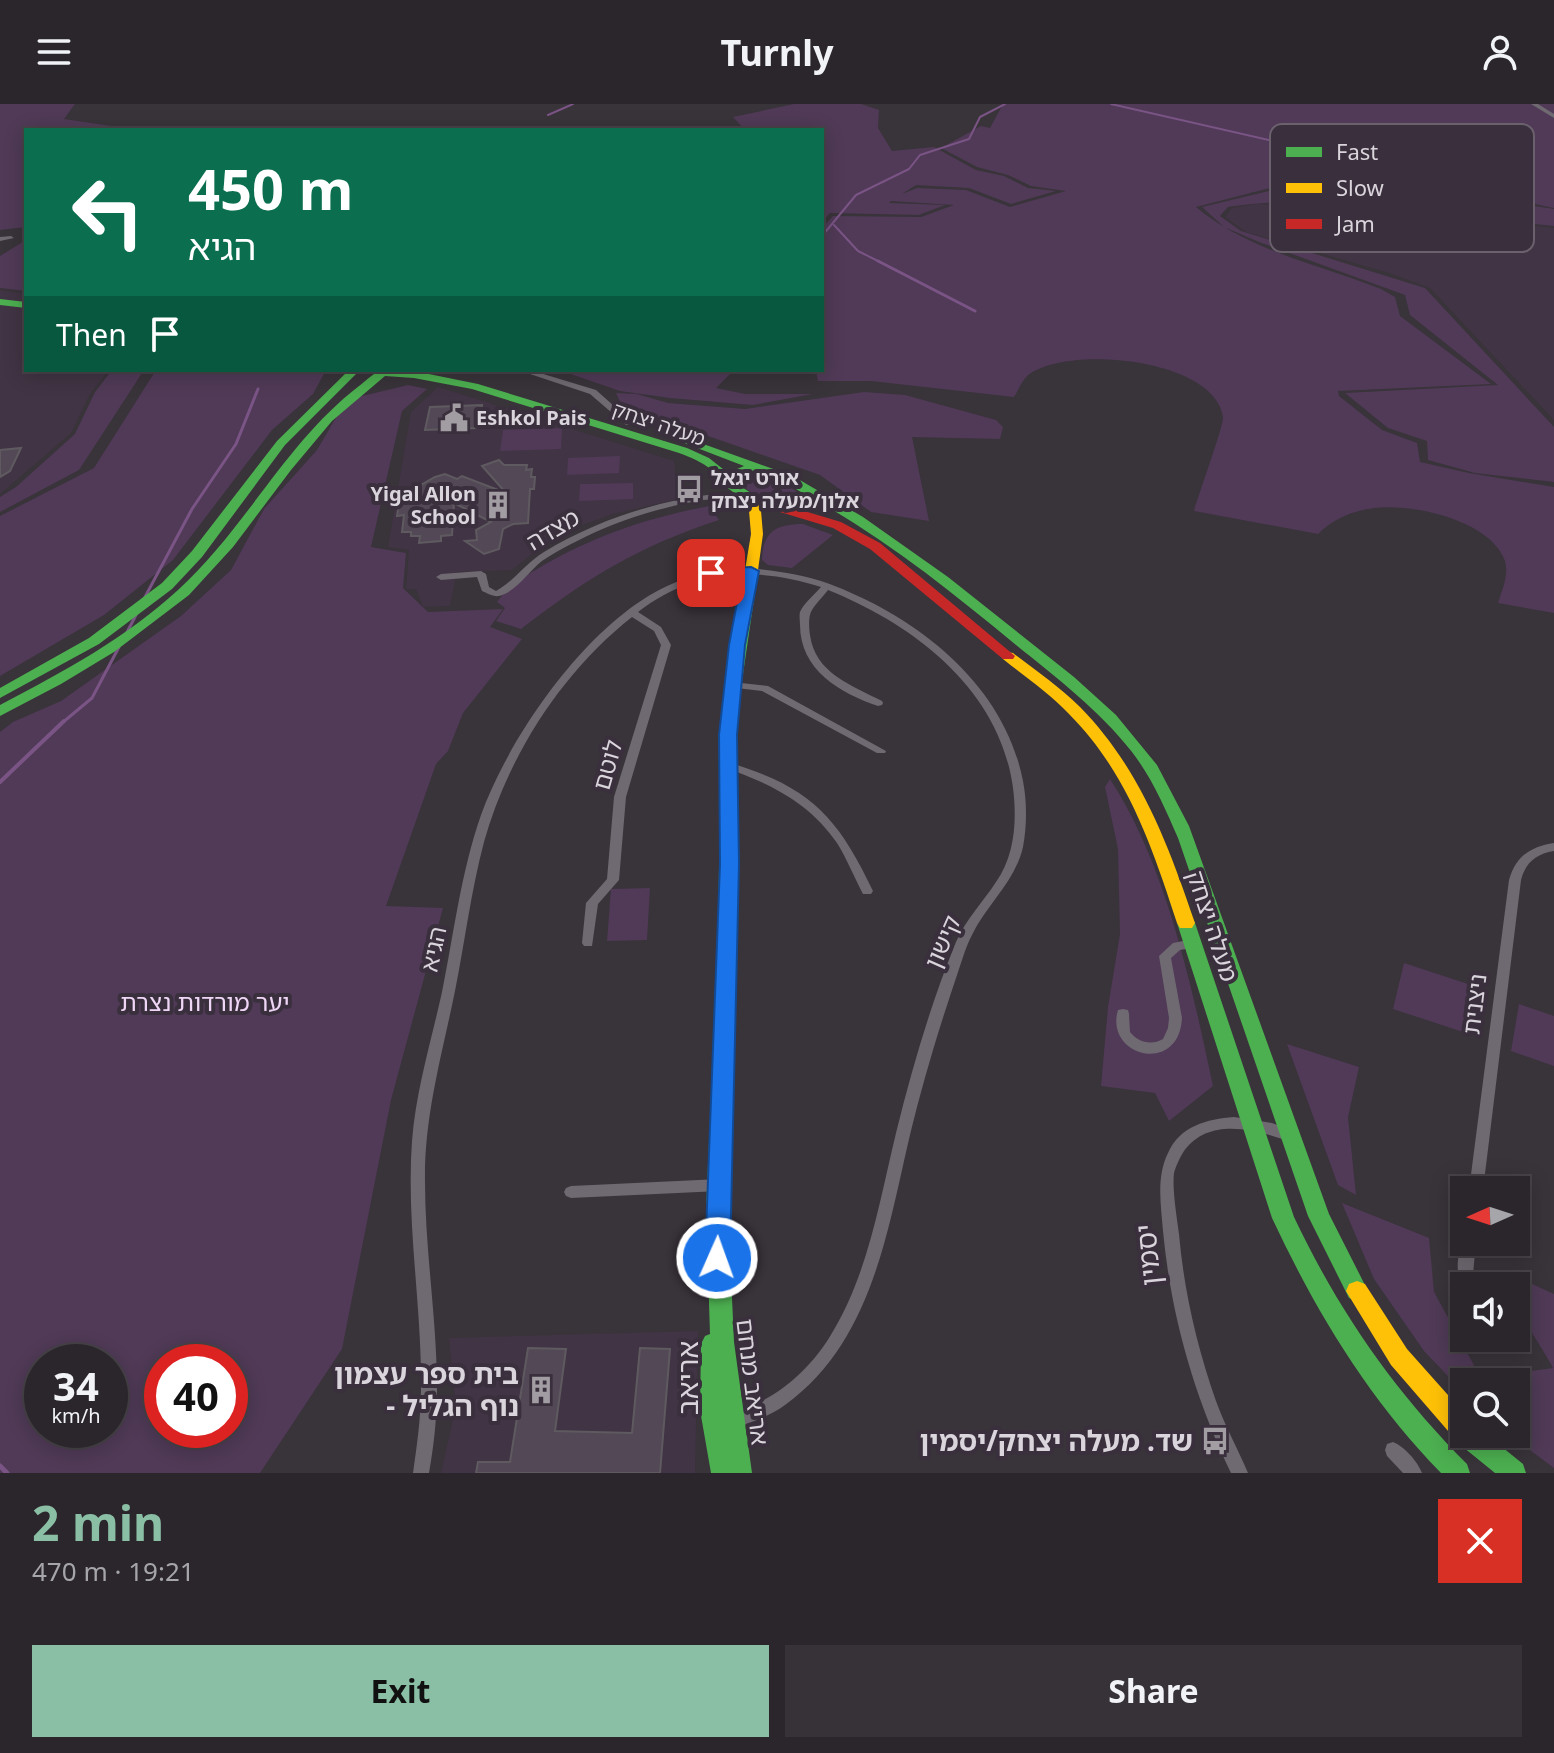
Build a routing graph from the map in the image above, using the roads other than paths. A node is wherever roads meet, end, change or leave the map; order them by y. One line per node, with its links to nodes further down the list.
1 (1534, 104): 2 (street)
2 (1554, 116)
3 (11, 238): 4 (street)
4 (0, 239)
5 (0, 293): 6 (main road)
6 (24, 296)
7 (0, 302): 8 (main road)
8 (24, 305)
9 (353, 372): 28 (main road)
10 (360, 372): 11 (main road, מעלה יצחק)
11 (386, 372): 16 (main road, מעלה יצחק); 30 (main road)
12 (447, 372): 14 (main road, מעלה יצחק)
13 (528, 372): 14 (street)
14 (629, 423): 15 (main road, מעלה יצחק)
15 (769, 471): 16 (main road); 17 (main road, מעלה יצחק)
16 (728, 480): 18 (main road, מעלה יצחק); 19 (street, מצדה)
17 (799, 485): 20 (main road); 39 (main road, מעלה יצחק)
18 (751, 497): 19 (street, מצדה); 20 (main road, מעלה יצחק); 22 (main road)
19 (705, 498): 24 (street, מצדה)
20 (781, 509): 21 (main road, מעלה יצחק); 22 (main road)
21 (820, 519): 22 (main road); 36 (main road, מעלה יצחק)
22 (757, 536): 23 (main road, אריאב מנחם)
23 (751, 571): 25 (street, קישון); 26 (street, הגיא); 27 (main road, אריאב מנחם)
24 (441, 577)
25 (827, 586): 29 (street); 45 (street, קישון)
26 (631, 612): 35 (street, לוטם); 48 (street, הגיא)
27 (732, 685): 31 (street); 32 (main road, אריאב מנחם)
28 (0, 694)
29 (878, 703)
30 (0, 711)
31 (881, 751)
32 (727, 765): 34 (street); 41 (main road, אריאב מנחם)
33 (1554, 847): 40 (street, ניצנית)
34 (867, 891)
35 (588, 943)
36 (1193, 944): 37 (street); 38 (main road, מעלה יצחק)
37 (1123, 1018)
38 (1251, 1122): 39 (street, יסמין); 51 (street, יסמין); 53 (main road, מעלה יצחק)
39 (1291, 1136): 44 (main road, מעלה יצחק)
40 (1478, 1176)
41 (720, 1185): 42 (street); 43 (main road, אריאב מנחם)
42 (571, 1192)
43 (717, 1282): 45 (main road, אריאב מנחם); 49 (main road, אריאב)
44 (1450, 1414)
45 (730, 1422): 50 (main road, אריאב מנחם)
46 (1485, 1448): 54 (main road, מעלה יצחק)
47 (1393, 1450): 52 (street)
48 (421, 1473)
49 (723, 1473)
50 (740, 1473)
51 (1240, 1473)
52 (1414, 1473)
53 (1458, 1473)
54 (1514, 1473)

